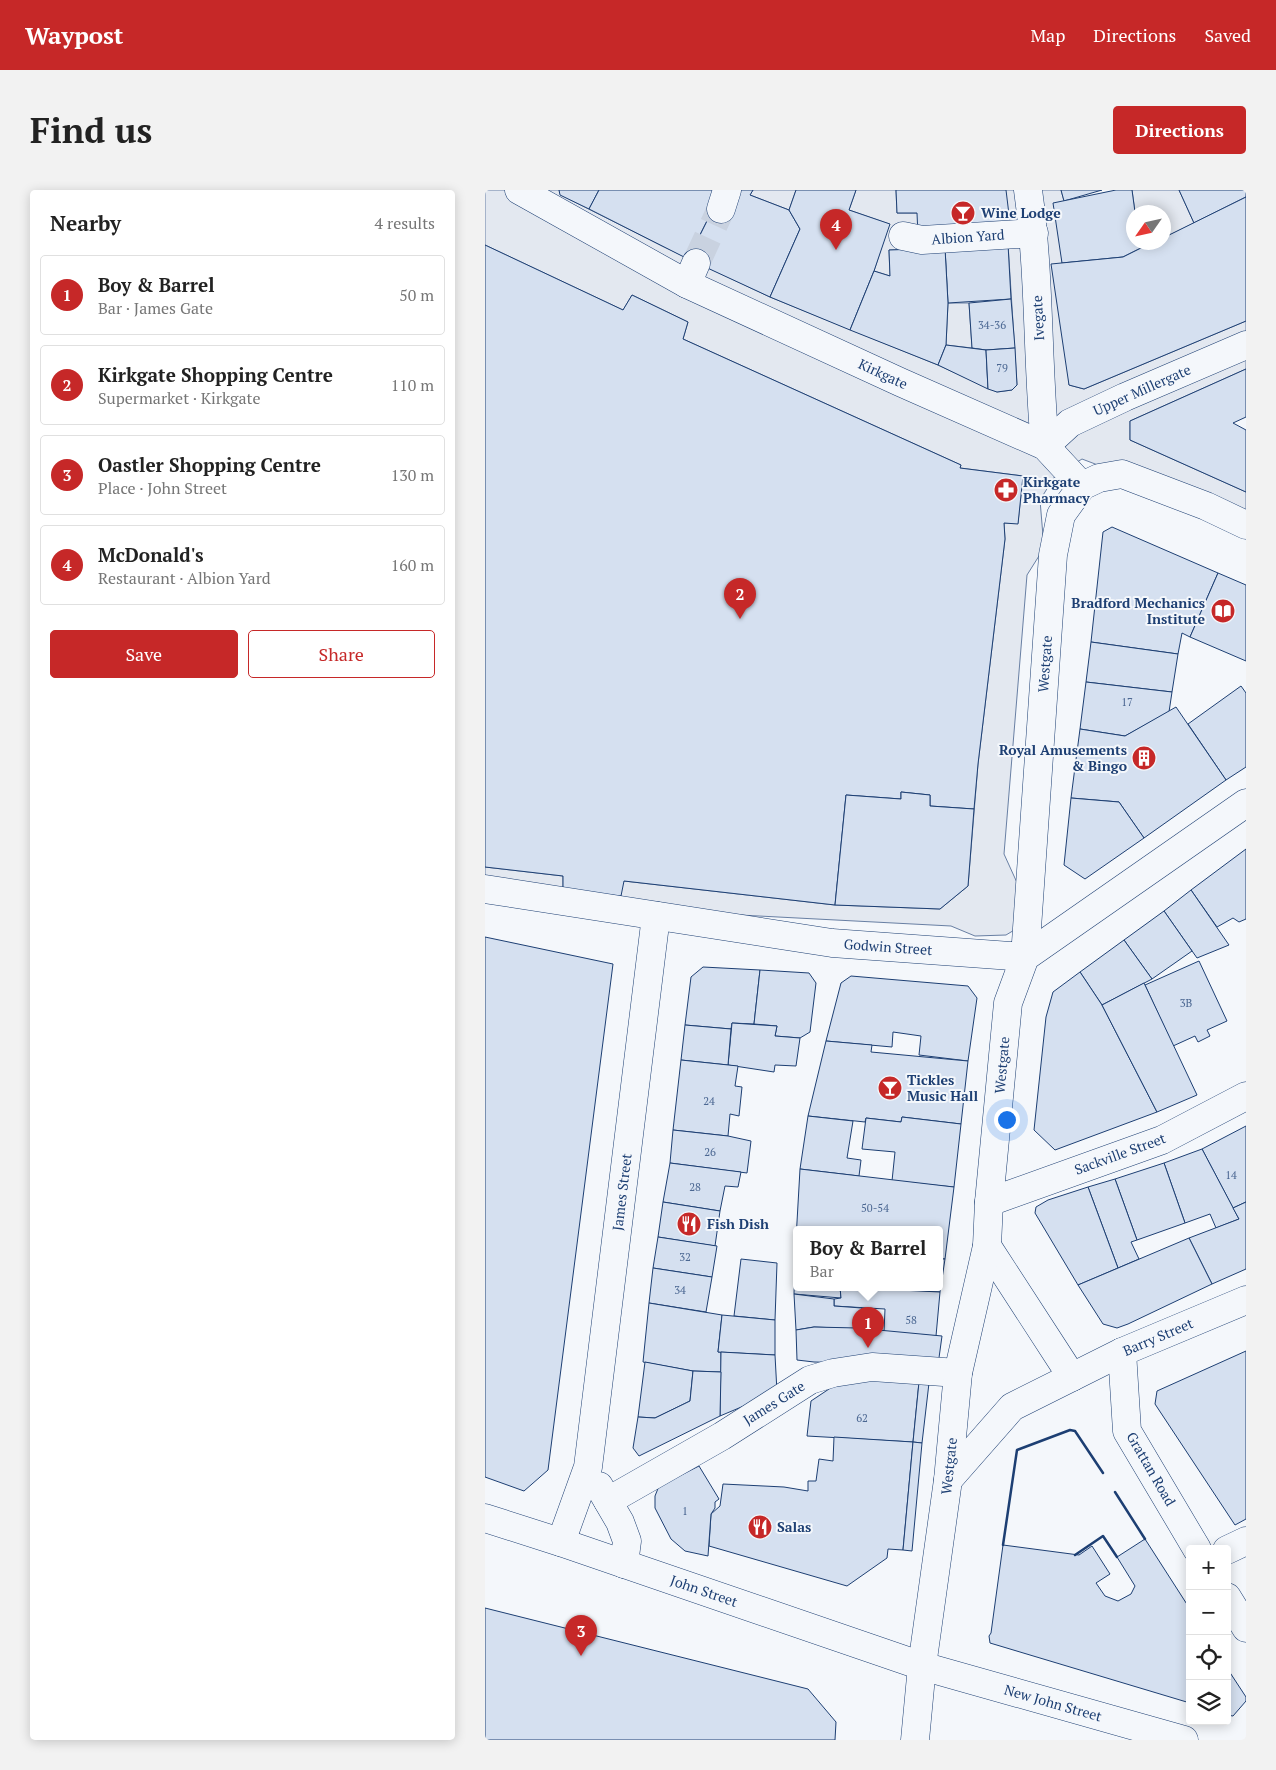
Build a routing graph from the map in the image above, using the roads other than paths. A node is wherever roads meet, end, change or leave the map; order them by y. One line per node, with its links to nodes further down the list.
1 (1028, 190): 3 (street, Ivegate)
2 (526, 192): 6 (street, Kirkgate)
3 (1034, 233): 4 (street, Albion Yard); 6 (street, Ivegate)
4 (903, 236)
5 (1246, 345): 6 (street, Upper Millergate)
6 (1045, 446): 7 (street, Kirkgate)
7 (1082, 486): 8 (street); 12 (street, Westgate)
8 (1246, 525)
9 (1246, 804): 12 (street)
10 (485, 889): 11 (street, Godwin Street)
11 (656, 916): 12 (street, Godwin Street); 20 (street, James Street)
12 (1025, 957): 14 (street, Westgate)
13 (1246, 1096): 14 (street, Sackville Street)
14 (989, 1202): 15 (street, Westgate)
15 (987, 1246): 18 (street, Westgate); 19 (street)
16 (1246, 1300): 17 (street, Barry Street)
17 (1122, 1352): 19 (street, Barry Street); 26 (street, Grattan Road)
18 (958, 1373): 21 (street, Westgate); 22 (street, James Gate)
19 (1072, 1377): 21 (street, Barry Street)
20 (588, 1468): 22 (street); 25 (street, James Street)
21 (948, 1480): 31 (street, Westgate)
22 (607, 1501): 28 (street)
23 (485, 1518): 25 (street, John Street)
24 (1246, 1541): 27 (street)
25 (561, 1542): 28 (street, John Street)
26 (1195, 1545)
27 (1231, 1548)
28 (624, 1564): 31 (street, John Street)
29 (1231, 1604): 30 (street)
30 (1246, 1628)
31 (922, 1666): 32 (street, Westgate); 33 (street, New John Street)
32 (915, 1740)
33 (1184, 1740)

